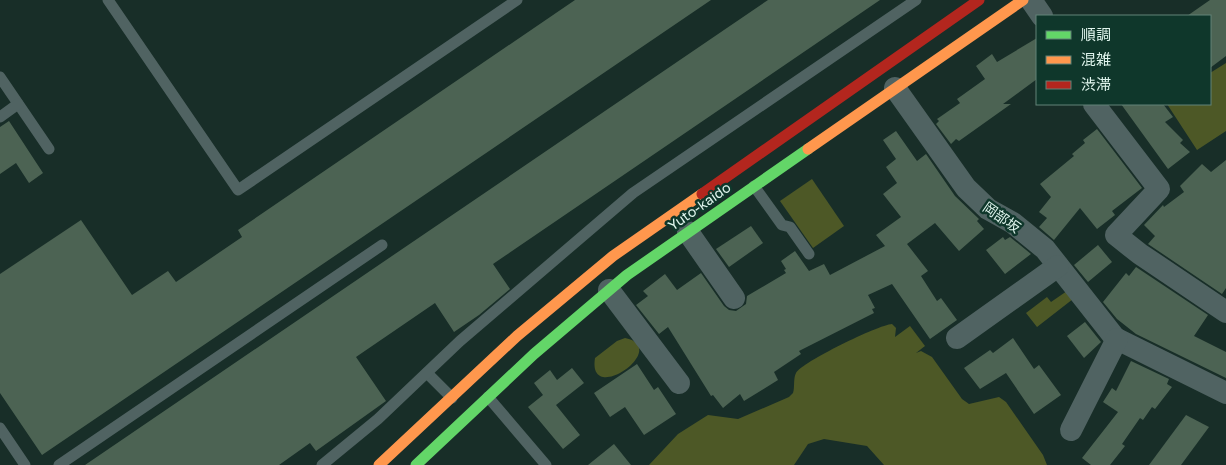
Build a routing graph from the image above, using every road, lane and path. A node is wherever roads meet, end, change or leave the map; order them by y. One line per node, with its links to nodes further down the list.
1 (108, 0): 2 (lane)
2 (517, 0)
3 (916, 0): 24 (lane)
4 (979, 0): 28 (main road, Yuto-kaido)
5 (1023, 0): 9 (main road, Yuto-kaido)
6 (1031, 0): 7 (street)
7 (1041, 15)
8 (0, 77): 10 (lane)
9 (895, 88): 14 (main road, Yuto-kaido); 18 (street, 岡部坂)
10 (18, 104): 12 (lane); 13 (lane)
11 (1095, 105): 21 (street)
12 (0, 116)
13 (49, 149)
14 (754, 186): 15 (main road, Yuto-kaido); 17 (lane)
15 (688, 232): 19 (main road, Yuto-kaido); 20 (street)
16 (382, 245): 32 (lane)
17 (809, 254)
18 (1058, 266): 22 (street); 23 (street, 岡部坂)
19 (609, 290): 25 (street); 27 (main road, Yuto-kaido)
20 (734, 298)
21 (1226, 312)
22 (957, 338)
23 (1117, 339): 26 (street); 30 (street)
24 (427, 373): 28 (lane); 33 (lane)
25 (679, 383)
26 (1226, 393)
27 (488, 397): 35 (main road, Yuto-kaido); 36 (lane)
28 (452, 398): 34 (main road, Yuto-kaido)
29 (0, 428): 31 (lane)
30 (1071, 430)
31 (25, 465)
32 (59, 465)
33 (322, 465)
34 (379, 465)
35 (416, 465)
36 (546, 465)

